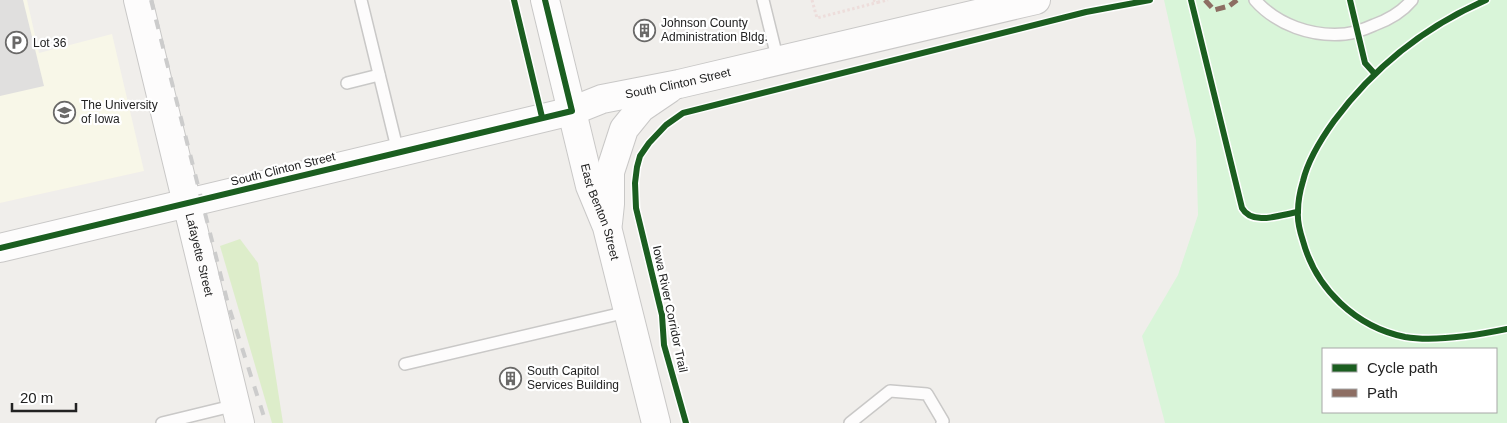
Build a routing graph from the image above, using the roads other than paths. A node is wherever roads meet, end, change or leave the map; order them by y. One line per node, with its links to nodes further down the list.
1 (138, 0): 14 (street, Lafayette Street)
2 (361, 0): 9 (lane)
3 (545, 0): 12 (street, East Benton Street)
4 (763, 0): 8 (lane)
5 (1036, 0): 8 (street, South Clinton Street)
6 (1255, 0): 7 (lane)
7 (1412, 0)
8 (778, 61): 11 (street, South Clinton Street)
9 (379, 76): 10 (lane); 13 (lane)
10 (348, 83)
11 (679, 84): 12 (street, South Clinton Street); 15 (street)
12 (572, 111): 13 (street, South Clinton Street); 15 (street, East Benton Street)
13 (398, 152): 14 (street, South Clinton Street)
14 (187, 203): 16 (street, South Clinton Street); 19 (street, Lafayette Street)
15 (607, 227): 17 (street, East Benton Street)
16 (0, 248)
17 (628, 312): 18 (lane); 21 (street, East Benton Street)
18 (405, 364)
19 (238, 414): 20 (lane)
20 (162, 423)
21 (656, 423)
22 (850, 423): 23 (lane)
23 (942, 423)

